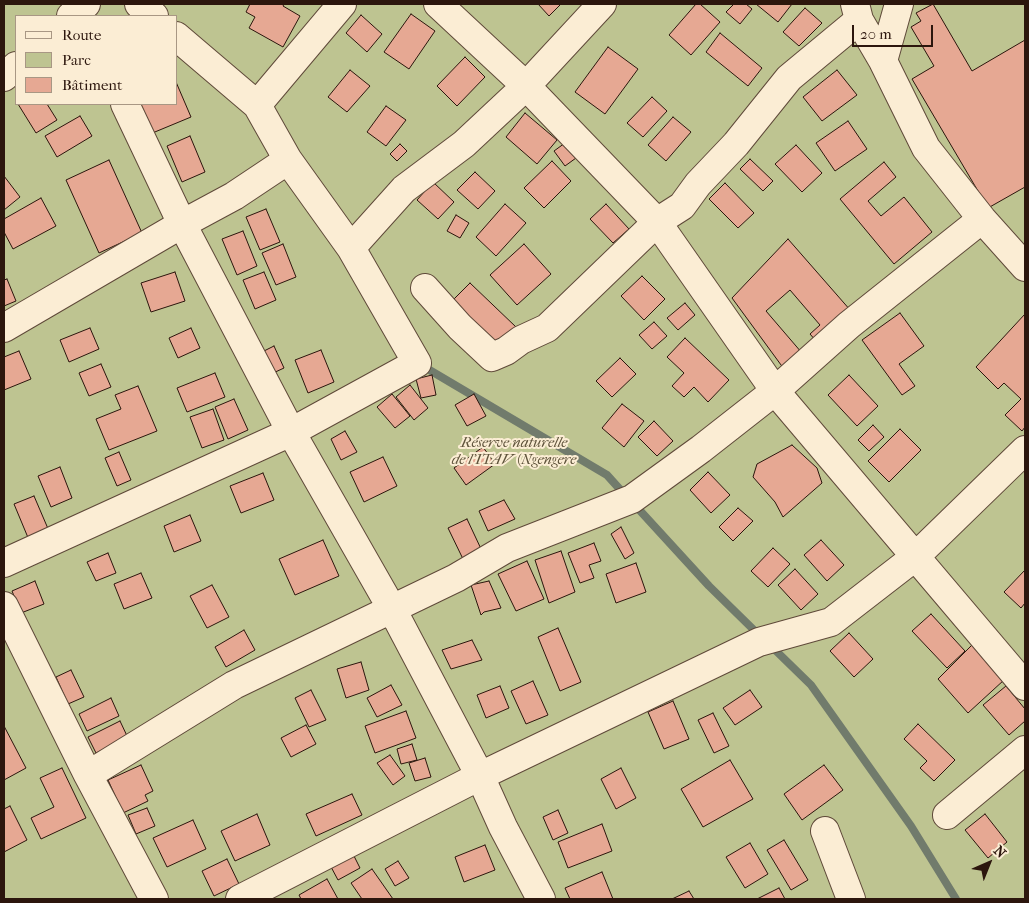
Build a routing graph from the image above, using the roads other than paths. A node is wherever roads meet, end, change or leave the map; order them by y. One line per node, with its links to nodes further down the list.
1 (139, 4): 7 (street)
2 (342, 4): 14 (street)
3 (438, 4): 12 (street)
4 (602, 4): 12 (street)
5 (899, 4): 9 (street)
6 (857, 12): 9 (street); 17 (street)
7 (153, 15)
8 (178, 38): 14 (street)
9 (883, 62): 16 (street)
10 (15, 67): 11 (street)
11 (4, 77)
12 (526, 86): 17 (street); 19 (street)
13 (125, 105): 18 (street)
14 (256, 105): 15 (street)
15 (288, 160): 18 (street); 19 (street)
16 (982, 219): 20 (street); 23 (street)
17 (657, 222): 21 (street); 23 (street)
18 (182, 224): 22 (street); 24 (street)
19 (351, 248): 24 (street)
20 (1025, 266)
21 (425, 288)
22 (4, 328)
23 (775, 391): 26 (street); 29 (street)
24 (291, 432): 27 (street); 29 (street)
25 (1025, 450): 26 (street)
26 (915, 557): 30 (street); 33 (street)
27 (4, 563)
28 (4, 606): 32 (street)
29 (392, 609): 32 (street); 33 (street)
30 (1025, 686)
31 (1025, 750): 34 (street)
32 (88, 775): 36 (street)
33 (480, 776): 37 (street); 38 (street)
34 (947, 815)
35 (825, 831): 39 (street)
36 (154, 899)
37 (240, 899)
38 (541, 899)
39 (851, 899)

